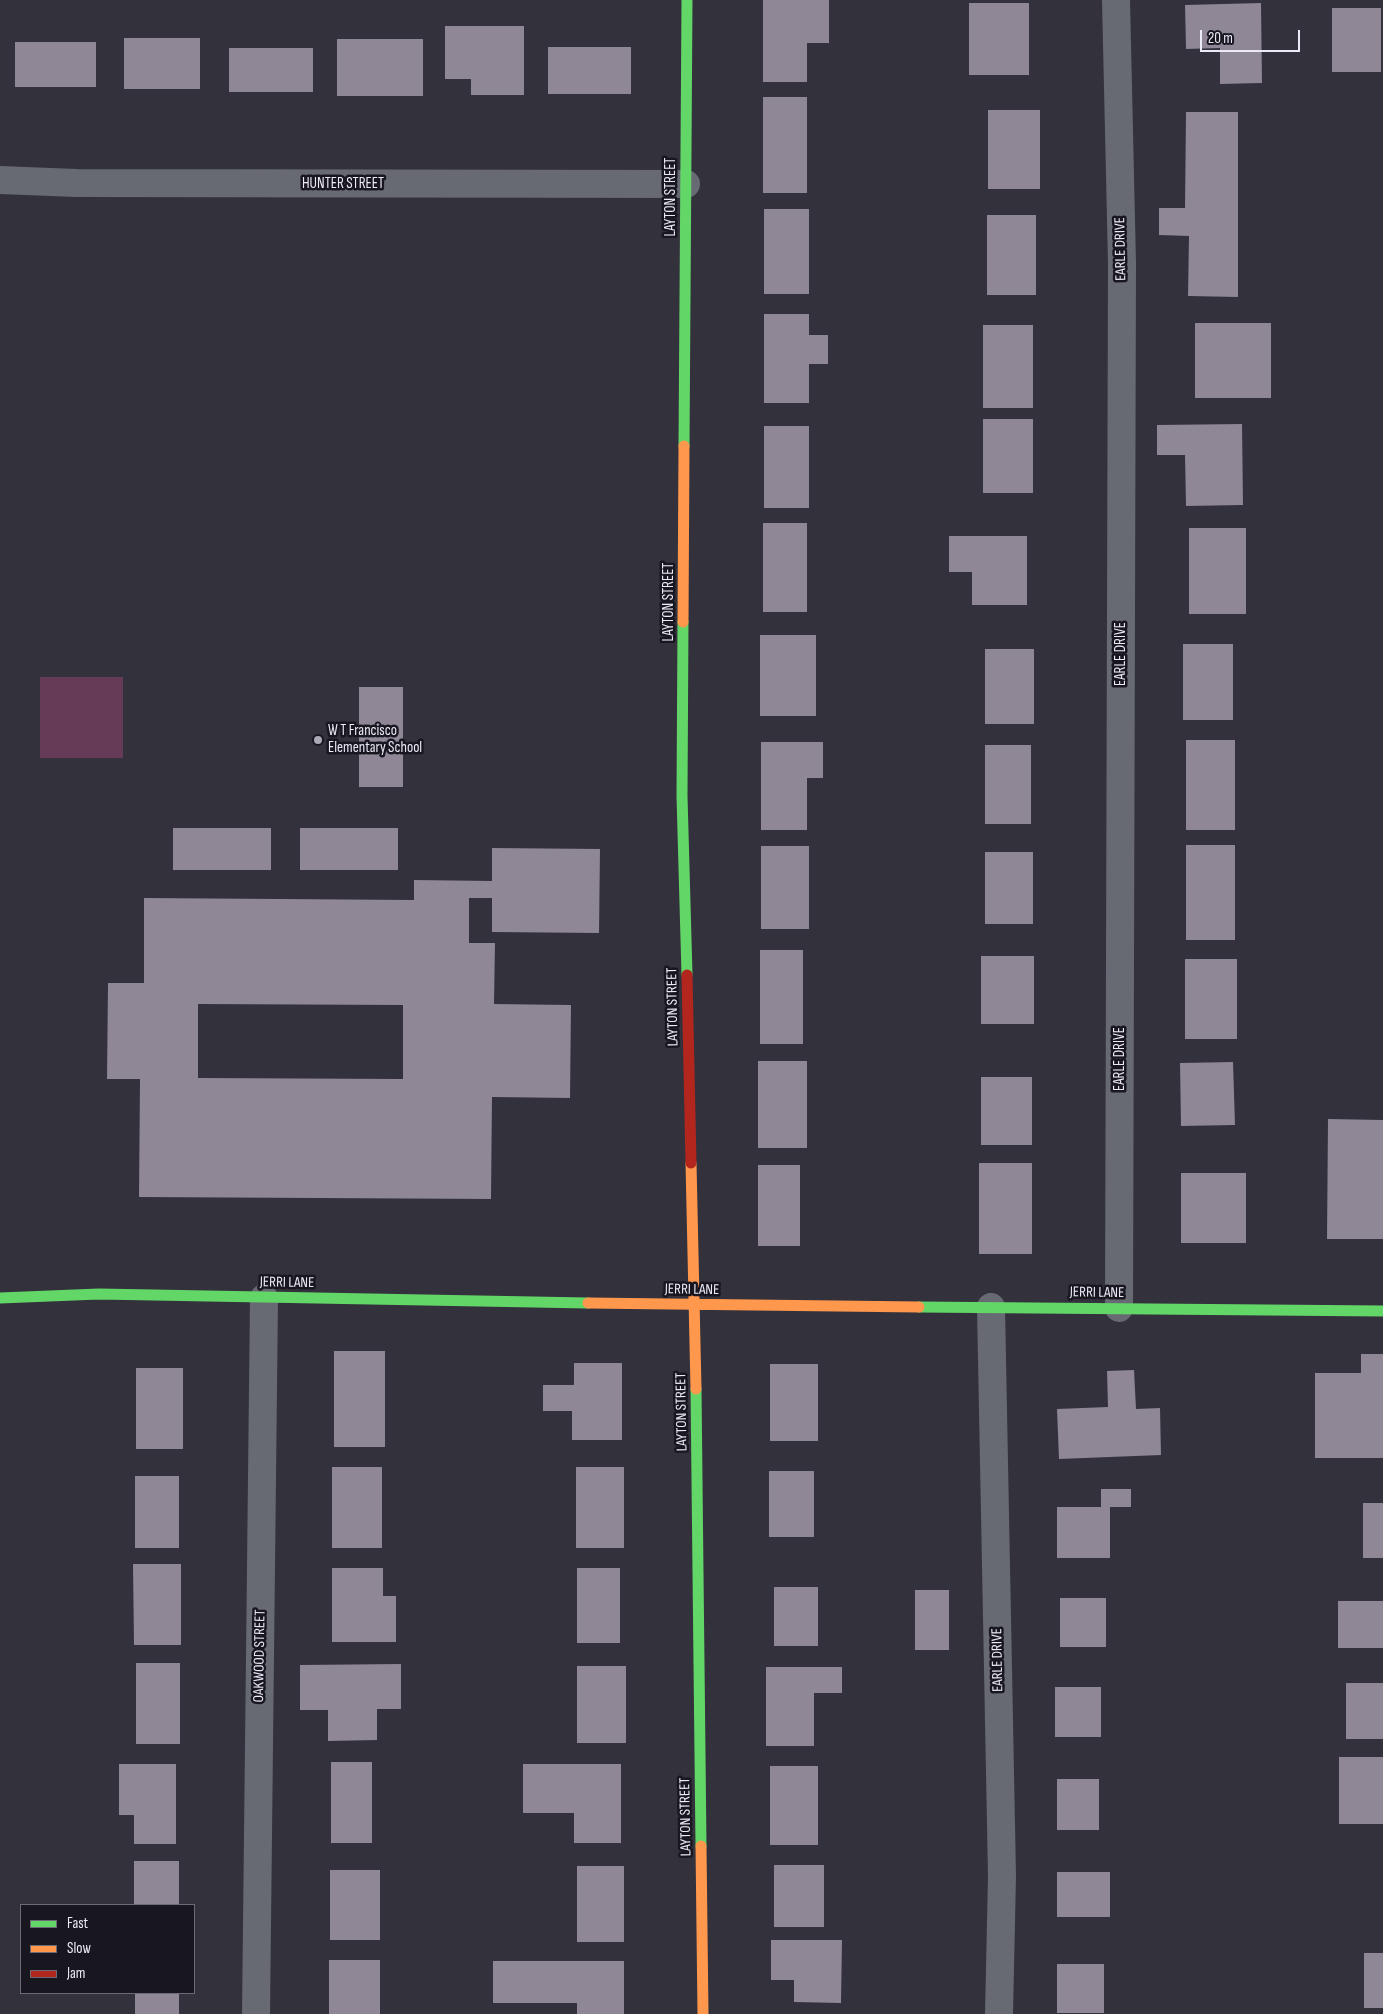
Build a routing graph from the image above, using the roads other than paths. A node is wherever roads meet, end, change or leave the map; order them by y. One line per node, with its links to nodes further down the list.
1 (687, 0): 4 (street, LAYTON STREET)
2 (1116, 0): 9 (street, EARLE DRIVE)
3 (0, 180): 4 (street, HUNTER STREET)
4 (686, 184): 7 (street, LAYTON STREET)
5 (0, 1298): 6 (street, JERRI LANE)
6 (264, 1298): 7 (street, JERRI LANE); 11 (street, OAKWOOD STREET)
7 (695, 1305): 8 (street, JERRI LANE); 12 (street, LAYTON STREET)
8 (992, 1307): 9 (street, JERRI LANE); 13 (street, EARLE DRIVE)
9 (1119, 1308): 10 (street, JERRI LANE)
10 (1383, 1311)
11 (256, 2014)
12 (703, 2014)
13 (999, 2014)

